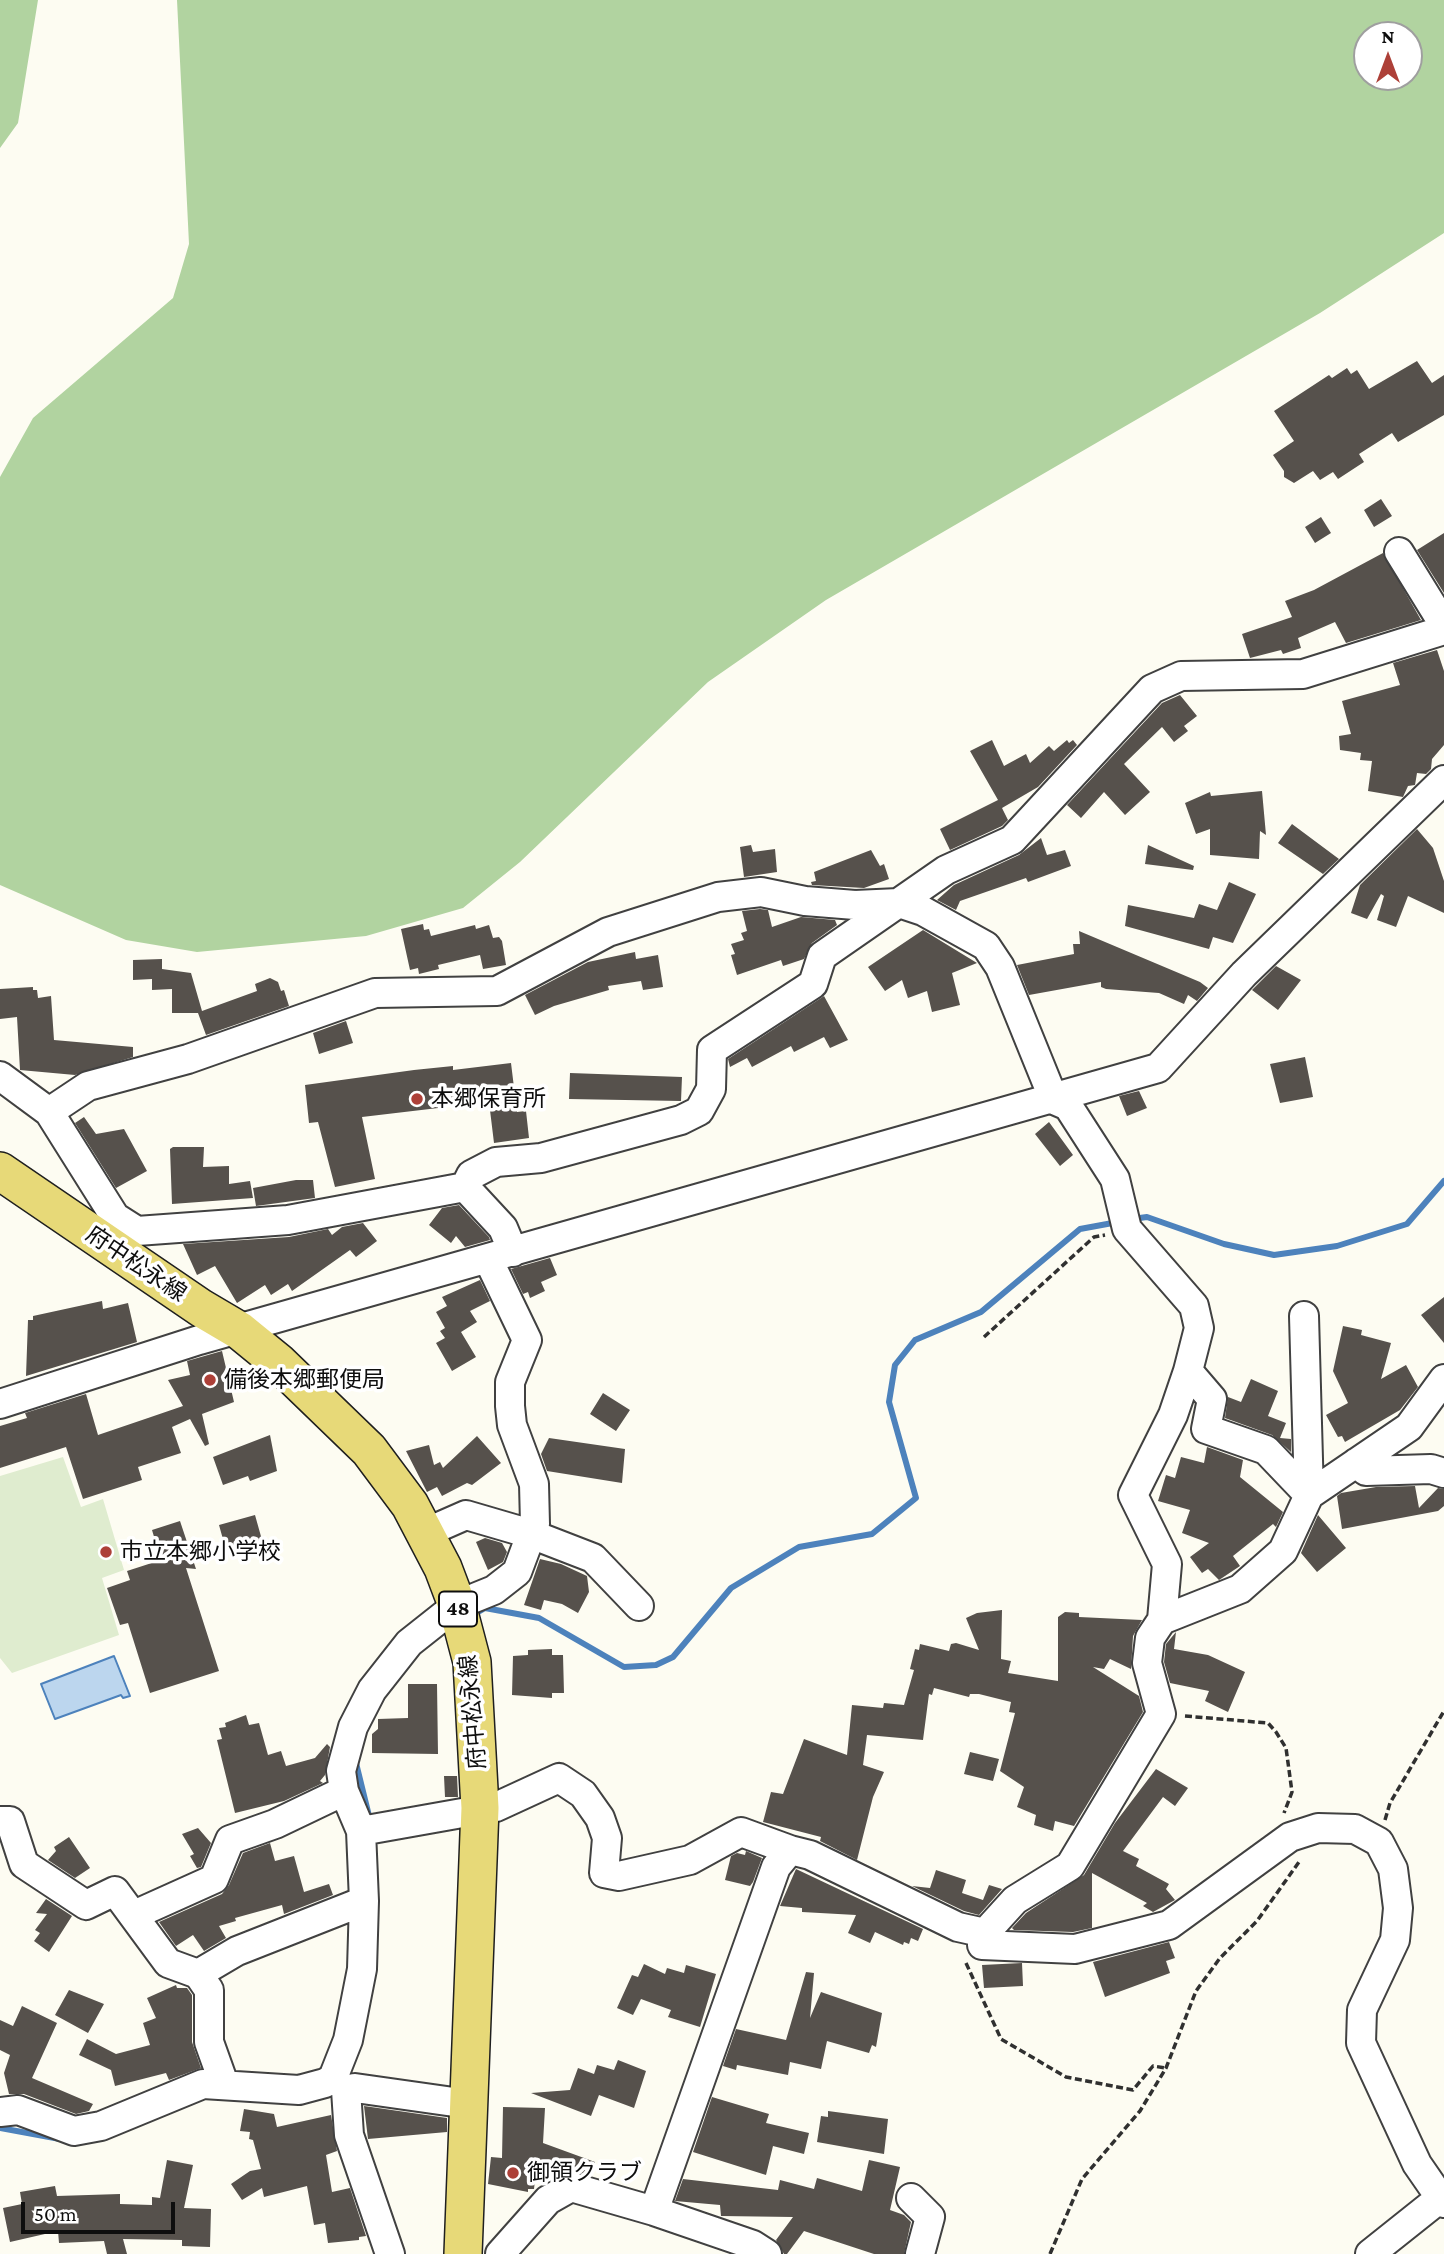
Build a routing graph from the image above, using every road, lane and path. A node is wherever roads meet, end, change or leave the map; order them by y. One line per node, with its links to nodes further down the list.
1 (1399, 552): 2 (street)
2 (1444, 627): 4 (street)
3 (1444, 780): 6 (street)
4 (899, 902): 6 (street); 7 (street); 9 (street)
5 (0, 1076): 7 (street)
6 (1054, 1100): 11 (street); 12 (street)
7 (49, 1112): 10 (street)
8 (0, 1171): 10 (main road, 府中松永線 / 48)
9 (465, 1187): 10 (street); 12 (street)
10 (106, 1227): 14 (main road, 府中松永線 / 48)
11 (1128, 1229): 15 (path); 16 (street)
12 (501, 1256): 14 (street); 23 (street)
13 (1304, 1316): 21 (street)
14 (240, 1331): 18 (street); 22 (main road, 府中松永線 / 48)
15 (984, 1337)
16 (1188, 1371): 21 (street); 26 (street)
17 (1444, 1380): 19 (street)
18 (0, 1404)
19 (1356, 1463): 20 (street); 21 (street)
20 (1444, 1473)
21 (1309, 1495): 26 (street)
22 (425, 1533): 23 (street); 24 (main road, 府中松永線 / 48)
23 (531, 1534): 24 (street); 25 (street)
24 (457, 1605): 29 (street); 30 (main road, 府中松永線 / 48)
25 (639, 1606)
26 (1162, 1620): 28 (street)
27 (1444, 1710): 34 (path)
28 (1161, 1714): 33 (path); 38 (street)
29 (344, 1790): 32 (street); 37 (street)
30 (480, 1808): 32 (street); 35 (street); 43 (main road, 府中松永線 / 48)
31 (0, 1821): 37 (street)
32 (360, 1831): 36 (street)
33 (1290, 1837): 34 (street); 38 (street); 40 (path)
34 (1379, 1842): 45 (street)
35 (790, 1850): 38 (street); 47 (street)
36 (364, 1900): 39 (street); 42 (street)
37 (134, 1915): 39 (street)
38 (971, 1930): 40 (path)
39 (198, 1974): 41 (street)
40 (1166, 2067): 53 (path)
41 (224, 2084): 42 (street); 44 (street)
42 (340, 2084): 43 (street); 48 (street)
43 (468, 2104): 49 (main road, 府中松永線 / 48)
44 (0, 2112)
45 (1443, 2197): 54 (street)
46 (911, 2198): 52 (street)
47 (654, 2211): 50 (street); 51 (street)
48 (390, 2254)
49 (463, 2254)
50 (500, 2254)
51 (767, 2254)
52 (920, 2254)
53 (1050, 2254)
54 (1370, 2254)

